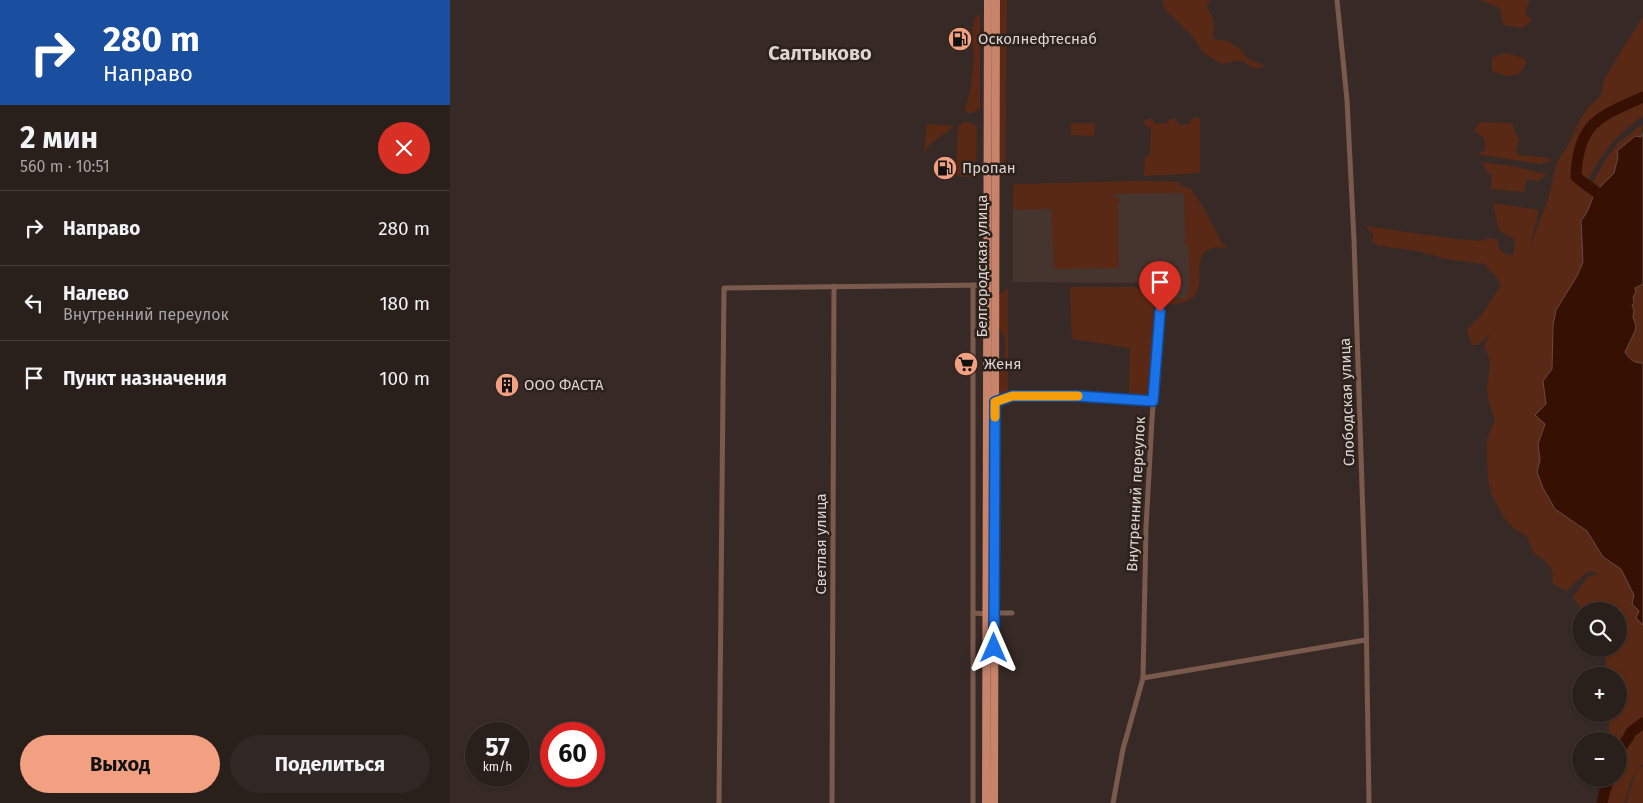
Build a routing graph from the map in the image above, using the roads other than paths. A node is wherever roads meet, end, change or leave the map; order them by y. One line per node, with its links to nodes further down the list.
1 (988, 0): 5 (main road, Белгородская улица)
2 (996, 0): 9 (main road, Белгородская улица)
3 (1337, 0): 13 (street, Слободская улица)
4 (972, 285): 5 (street); 6 (street); 12 (street)
5 (987, 285): 10 (main road, Белгородская улица)
6 (834, 286): 15 (street); 16 (street, Светлая улица)
7 (1160, 312): 8 (street, Внутренний переулок)
8 (1153, 401): 9 (street); 14 (street, Внутренний переулок)
9 (995, 402): 10 (main road, Белгородская улица)
10 (990, 613): 11 (street); 12 (street); 18 (main road, Белгородская улица); 19 (main road, Белгородская улица)
11 (1012, 613)
12 (973, 614): 17 (street)
13 (1366, 640): 14 (street); 21 (street, Слободская улица)
14 (1143, 678): 20 (street, Внутренний переулок)
15 (719, 803)
16 (832, 803)
17 (973, 803)
18 (986, 803)
19 (994, 803)
20 (1113, 803)
21 (1369, 803)

